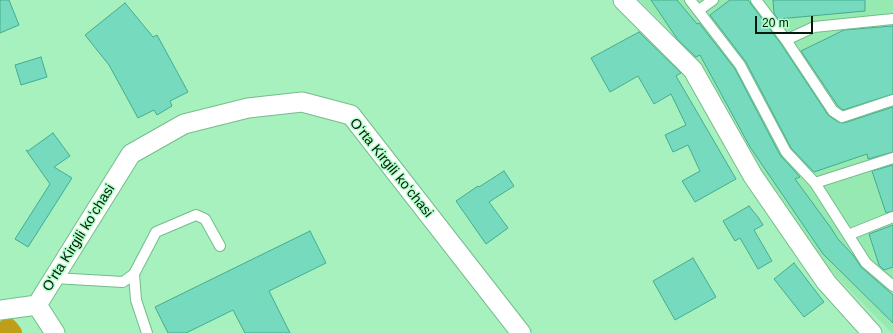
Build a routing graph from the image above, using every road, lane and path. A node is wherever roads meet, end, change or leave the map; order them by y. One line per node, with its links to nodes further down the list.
1 (623, 0): 22 (street)
2 (690, 0): 5 (lane)
3 (713, 0): 5 (lane)
4 (756, 0): 7 (lane)
5 (699, 10): 10 (lane)
6 (893, 19): 7 (lane)
7 (786, 40): 8 (lane)
8 (893, 100)
9 (893, 158): 10 (lane)
10 (815, 183): 12 (lane)
11 (893, 218): 12 (lane)
12 (848, 235): 16 (lane)
13 (220, 246): 14 (lane)
14 (134, 274): 15 (lane); 20 (lane)
15 (54, 278): 17 (street, Oʻrta Kirgili koʻchasi); 21 (street, Oʻrta Kirgili koʻchasi)
16 (893, 286)
17 (38, 305): 18 (street); 19 (street)
18 (0, 310)
19 (55, 333)
20 (147, 333)
21 (521, 333)
22 (872, 333)

